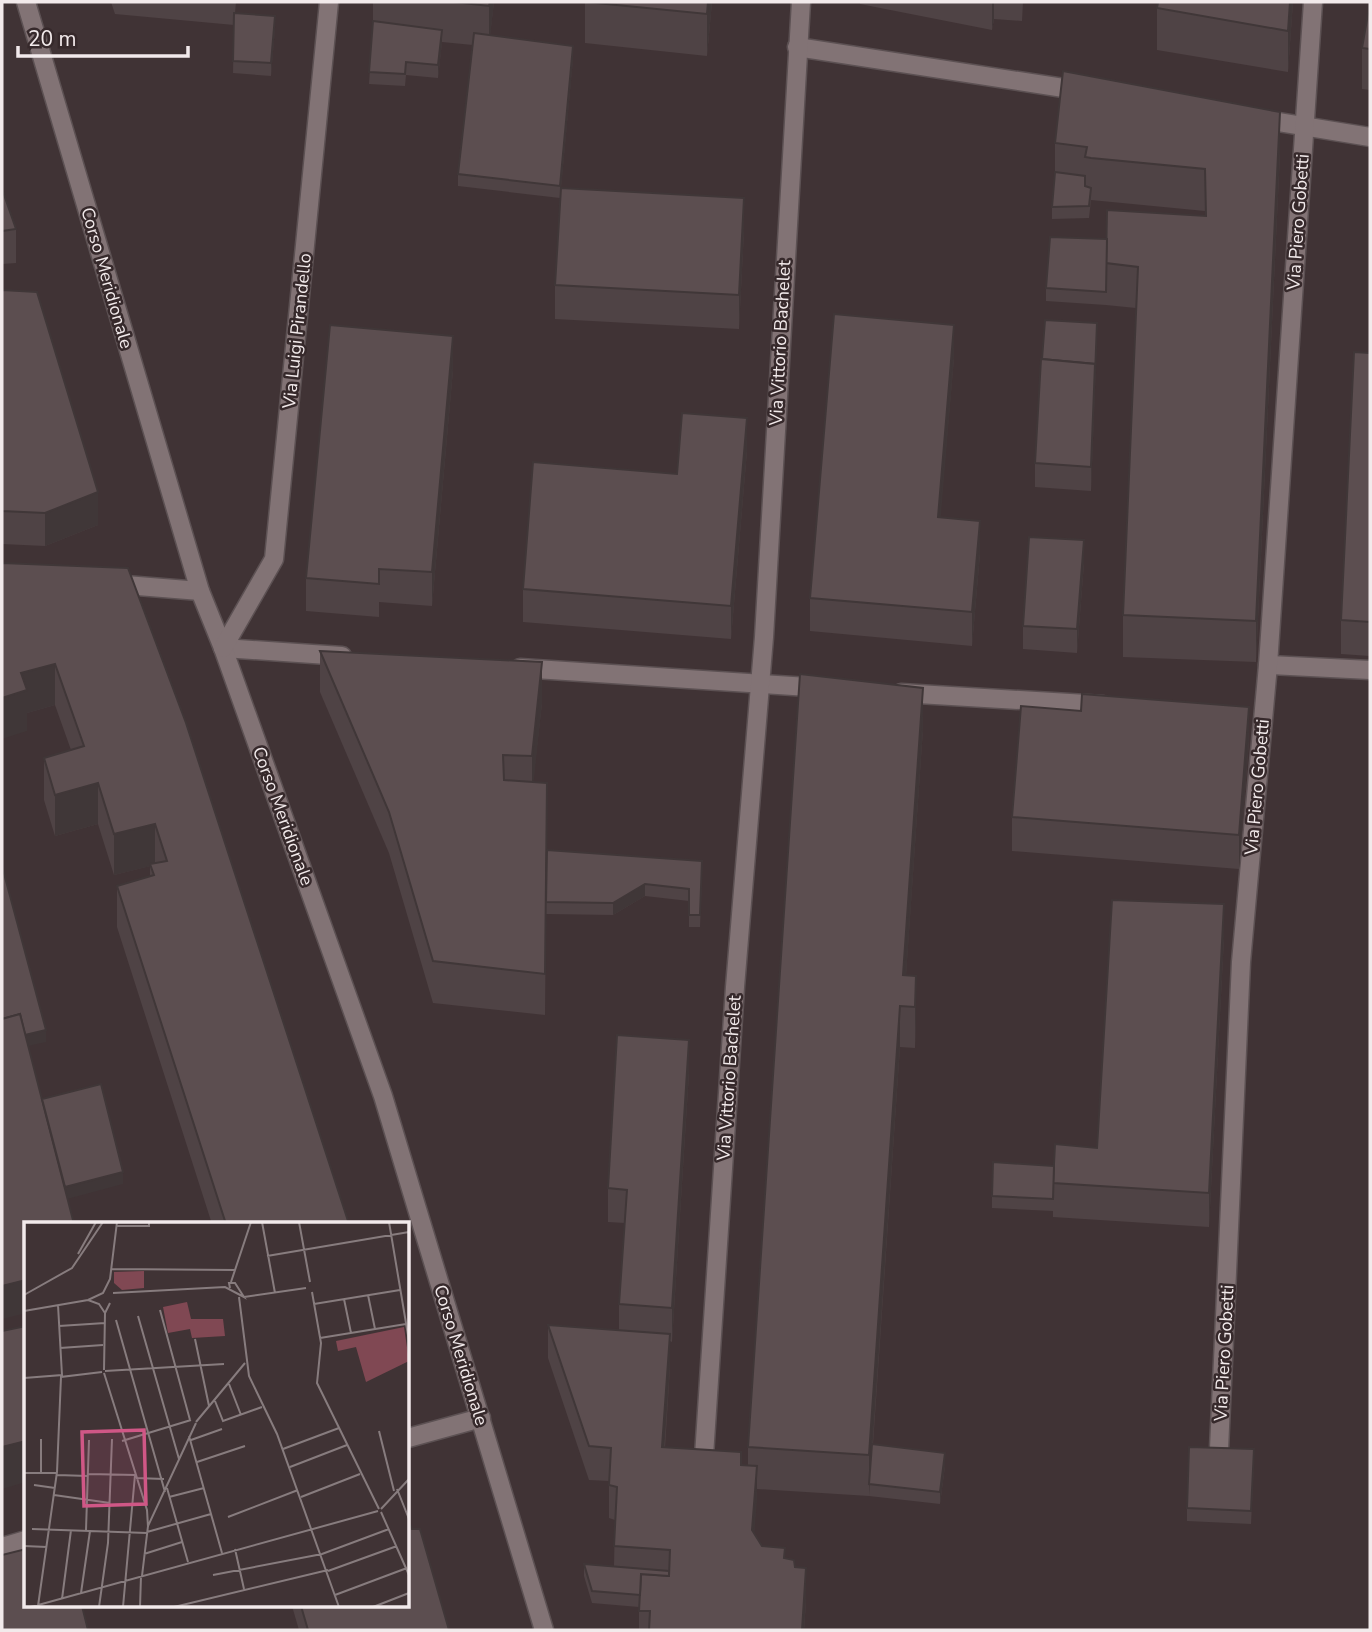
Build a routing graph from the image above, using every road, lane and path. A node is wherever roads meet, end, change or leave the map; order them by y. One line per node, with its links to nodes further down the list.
1 (26, 2): 11 (street, Corso Meridionale)
2 (329, 2): 12 (street, Via Luigi Pirandello)
3 (801, 2): 5 (street, Via Vittorio Bachelet)
4 (1313, 2): 8 (street, Via Piero Gobetti)
5 (797, 47): 6 (street); 17 (street, Via Vittorio Bachelet)
6 (1099, 94)
7 (1236, 115): 8 (street)
8 (1304, 126): 9 (street); 14 (street, Via Piero Gobetti)
9 (1370, 137)
10 (94, 583): 11 (street)
11 (200, 591): 12 (street, Corso Meridionale)
12 (223, 648): 13 (street); 21 (street, Corso Meridionale)
13 (361, 657)
14 (1268, 665): 16 (street); 23 (street, Via Piero Gobetti)
15 (498, 667): 17 (street)
16 (1370, 670)
17 (760, 685): 18 (street); 24 (street, Via Vittorio Bachelet)
18 (842, 690)
19 (882, 692): 20 (street)
20 (1127, 706)
21 (481, 1418): 22 (street); 27 (street, Corso Meridionale)
22 (410, 1437)
23 (1219, 1449)
24 (703, 1471)
25 (24, 1541): 26 (street)
26 (2, 1547)
27 (544, 1630)

